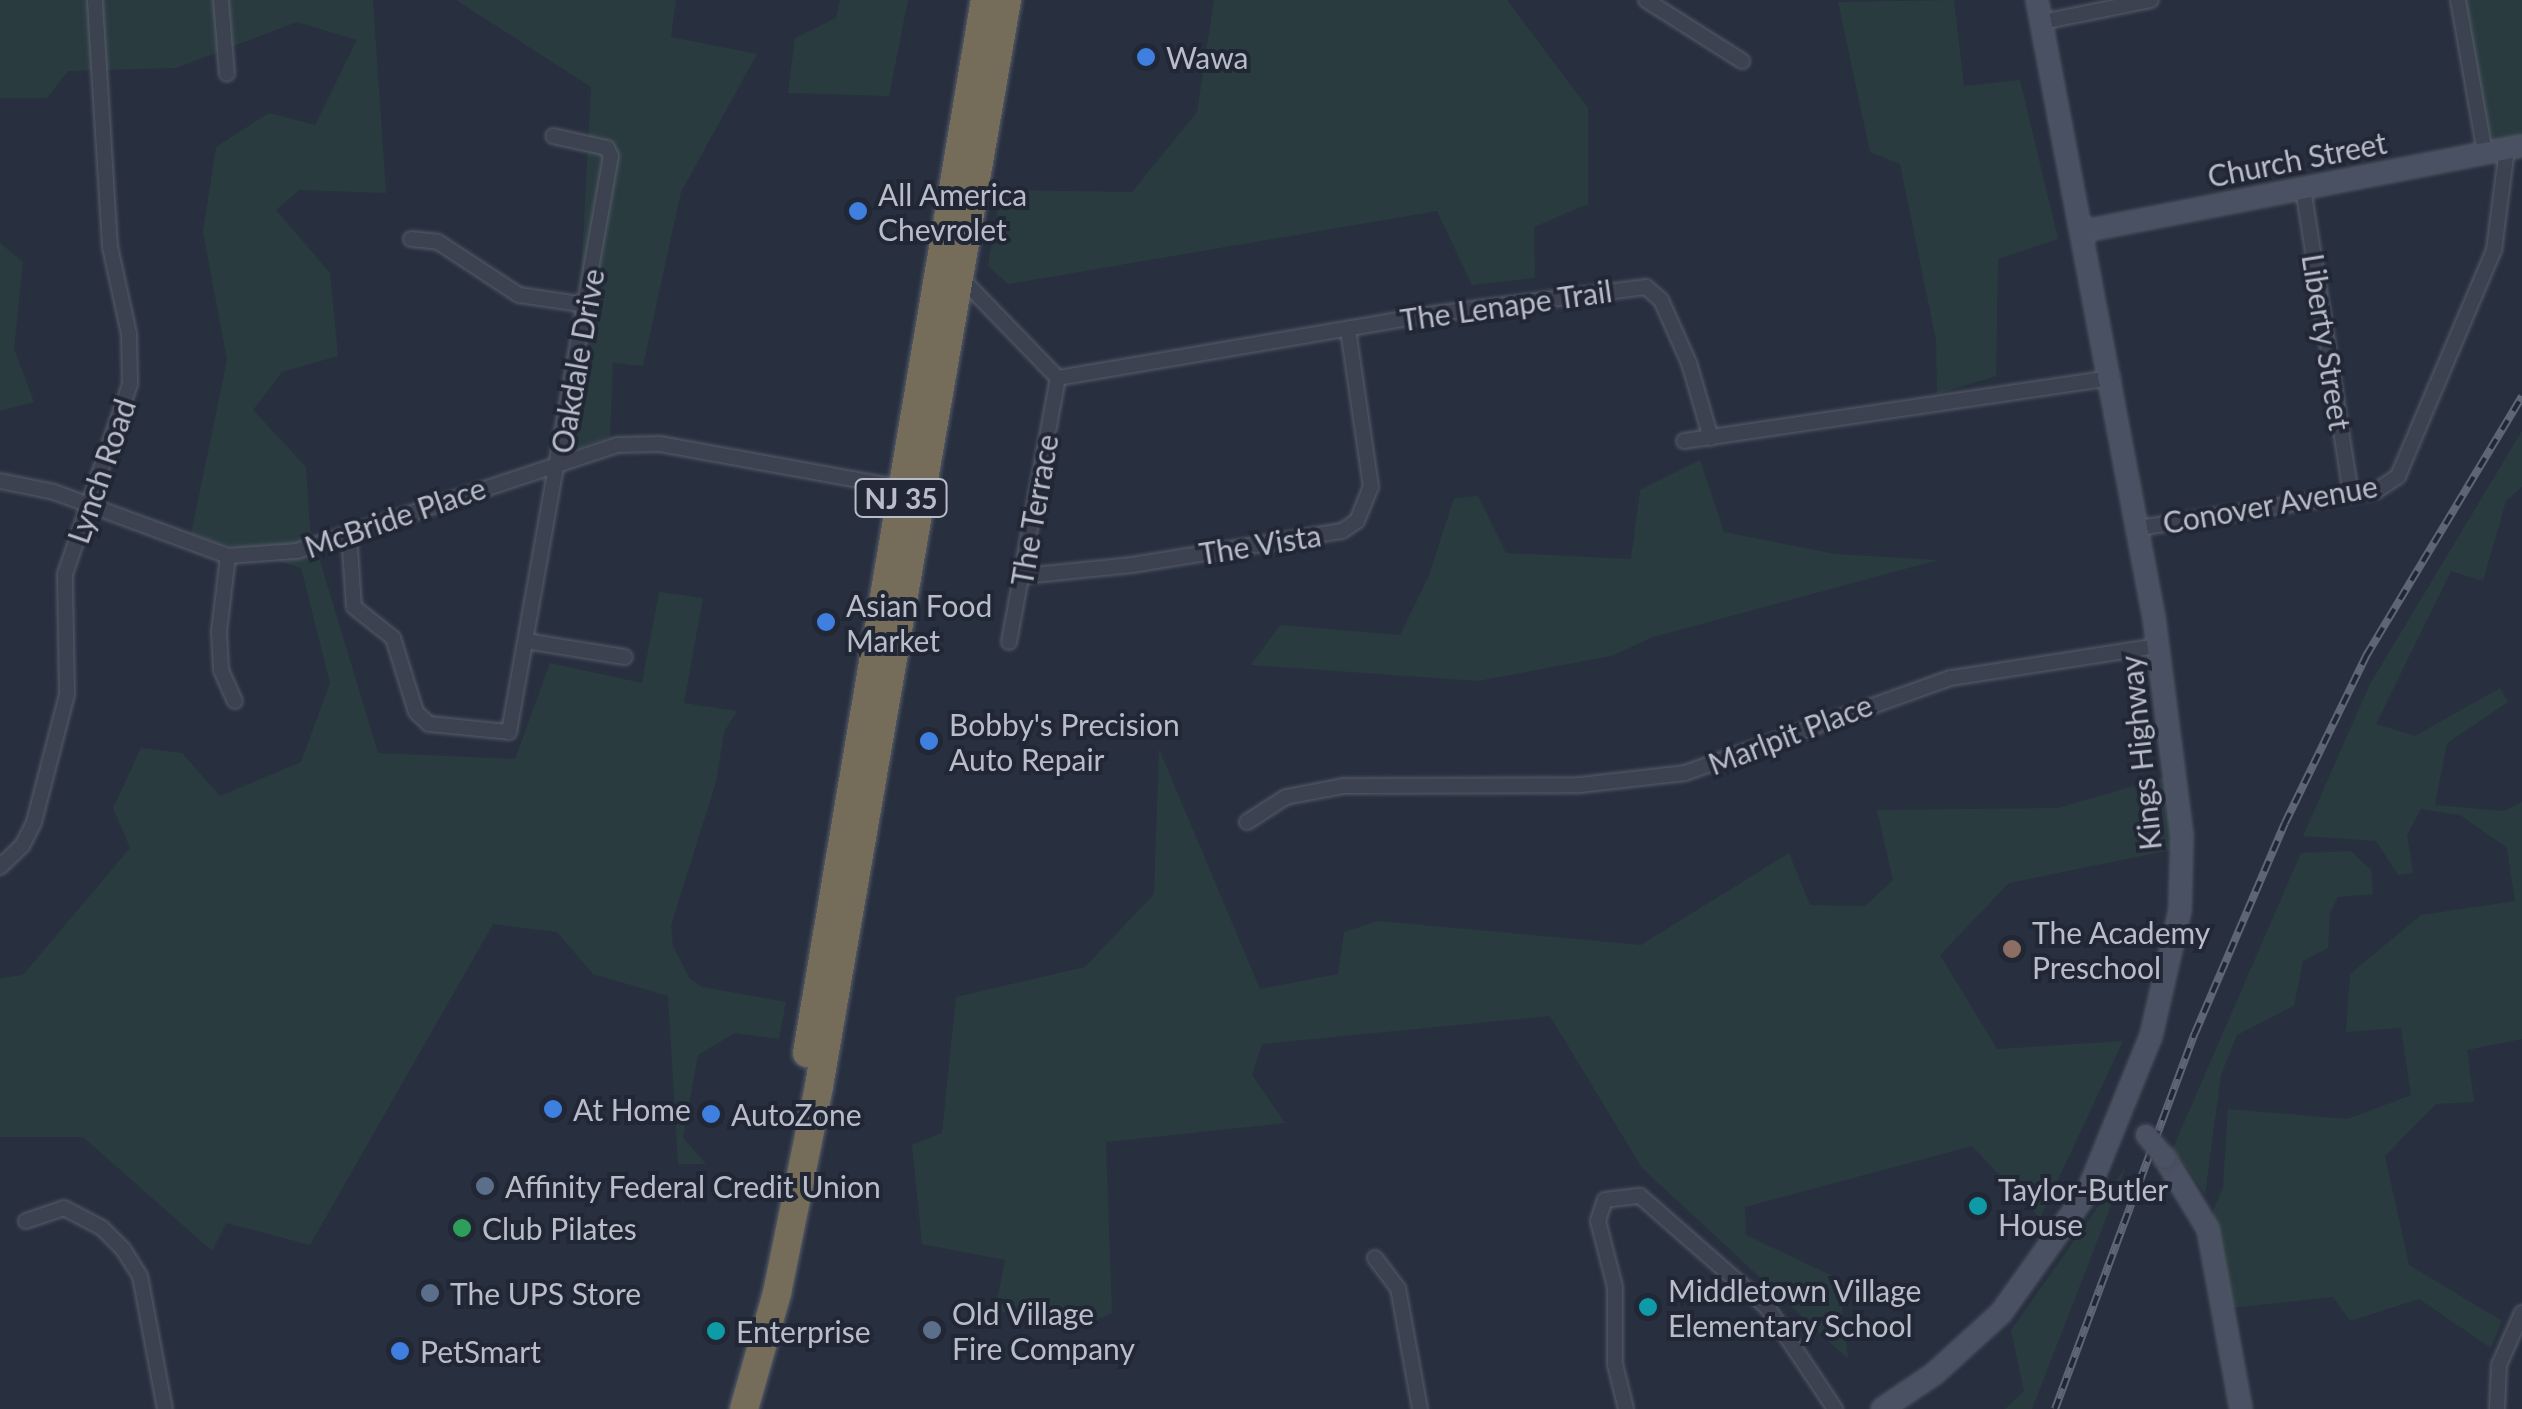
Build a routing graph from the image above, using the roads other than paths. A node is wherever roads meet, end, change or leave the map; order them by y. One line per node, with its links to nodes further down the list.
1 (96, 0): 29 (street, Lynch Road)
2 (221, 0): 11 (street)
3 (985, 0): 27 (highway, NJ 35)
4 (1007, 0): 18 (highway, NJ 35)
5 (1646, 0): 10 (street)
6 (2037, 0): 9 (street, Kings Highway)
7 (2151, 0): 9 (street)
8 (2458, 0): 14 (street)
9 (2042, 22): 16 (street, Kings Highway)
10 (1742, 61)
11 (228, 74)
12 (553, 136): 19 (street, Oakdale Drive)
13 (2514, 148): 14 (street, Church Street); 28 (street, Conover Avenue)
14 (2485, 153): 15 (street, Church Street)
15 (2303, 188): 16 (street, Church Street); 28 (street, Liberty Street)
16 (2084, 231): 22 (street, Kings Highway)
17 (411, 238): 19 (street)
18 (960, 277): 21 (street); 47 (highway, NJ 35)
19 (587, 305): 25 (street, Oakdale Drive)
20 (1348, 329): 21 (street, The Lenape Trail); 23 (street, The Lenape Trail); 33 (street, The Vista)
21 (1058, 378): 33 (street, The Terrace)
22 (2112, 378): 23 (street); 30 (street, Kings Highway)
23 (1711, 438): 24 (street)
24 (1684, 441)
25 (559, 460): 27 (street, McBride Place); 31 (street, McBride Place); 34 (street, Oakdale Drive)
26 (0, 481): 29 (street, McBride Place)
27 (903, 488): 46 (highway, NJ 35)
28 (2351, 495): 30 (street, Conover Avenue)
29 (90, 506): 32 (street, McBride Place); 40 (street, Lynch Road)
30 (2140, 528): 36 (street, Kings Highway)
31 (348, 534): 32 (street, McBride Place); 34 (street, Oakdale Drive)
32 (228, 556): 38 (street)
33 (1024, 576): 35 (street, The Terrace)
34 (526, 635): 37 (street)
35 (1009, 642)
36 (2158, 646): 39 (street, Marlpit Place); 41 (street, Kings Highway)
37 (625, 656)
38 (234, 701)
39 (1247, 822)
40 (0, 867)
41 (2123, 1114): 51 (street, Kings Highway); 52 (street, bridge)
42 (26, 1221): 45 (street)
43 (1375, 1258): 48 (street)
44 (2522, 1313): 53 (street)
45 (165, 1409)
46 (726, 1409)
47 (744, 1409)
48 (1420, 1409)
49 (1626, 1409): 50 (street)
50 (1835, 1409)
51 (1882, 1409)
52 (2241, 1409)
53 (2497, 1409)

